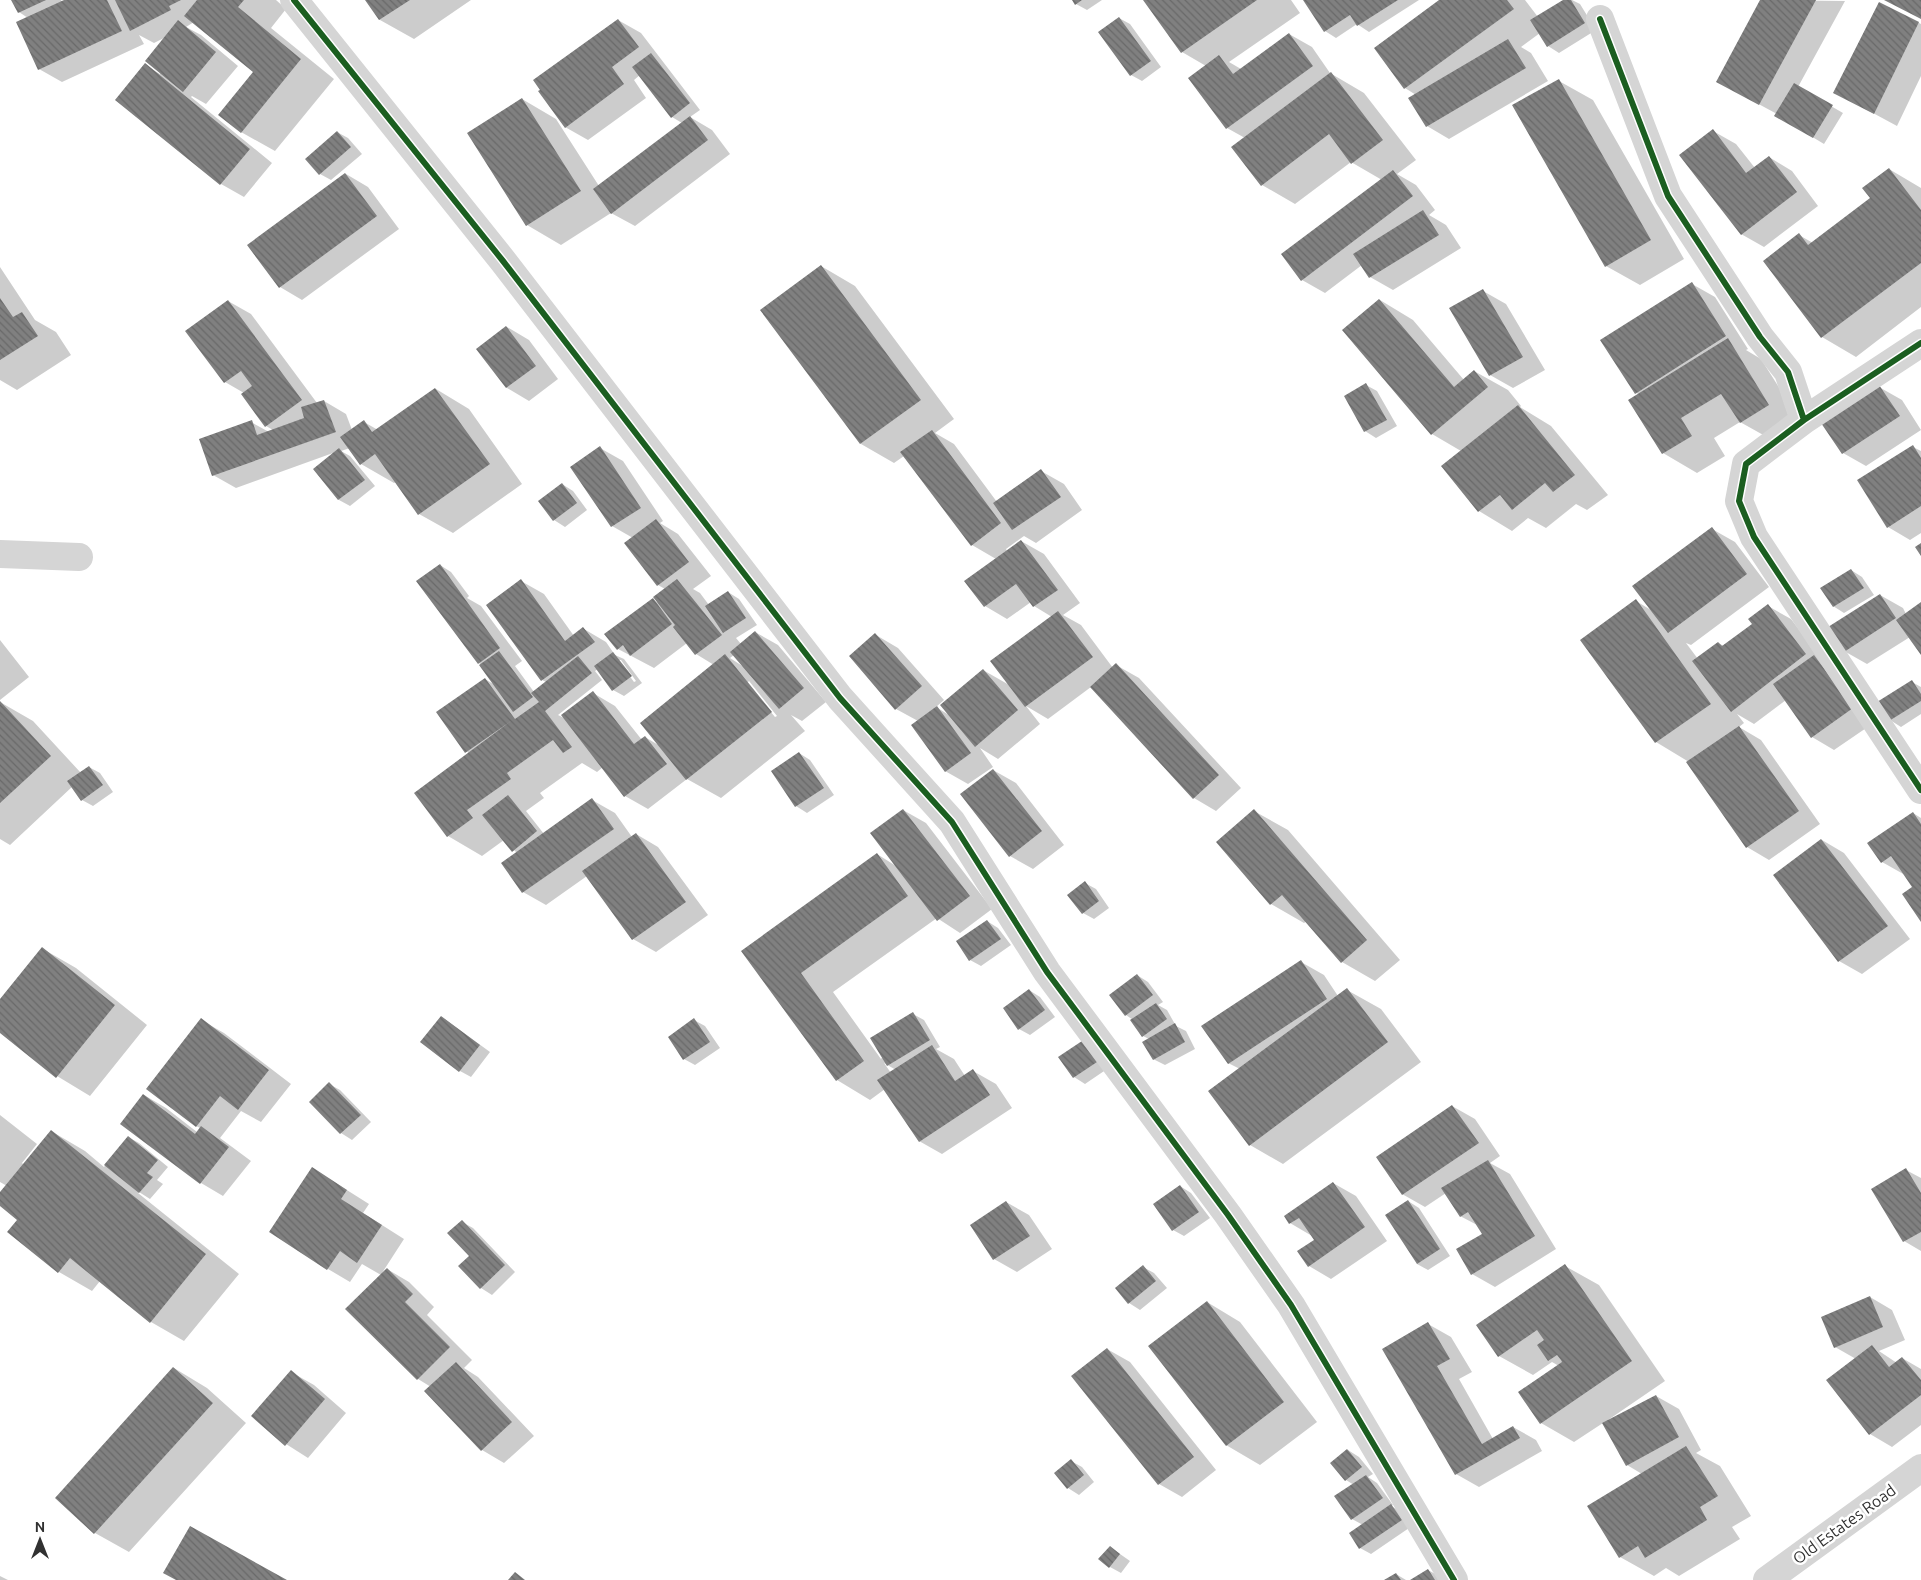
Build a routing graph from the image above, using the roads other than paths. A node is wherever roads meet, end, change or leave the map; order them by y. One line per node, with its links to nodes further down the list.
1 (294, 0): 9 (street)
2 (1600, 18): 4 (street)
3 (1921, 343): 4 (street)
4 (1804, 420): 7 (street)
5 (0, 554): 6 (street)
6 (79, 556)
7 (1921, 790)
8 (1921, 1468): 10 (street, Old Estates Road)
9 (1454, 1580)
10 (1767, 1580)

